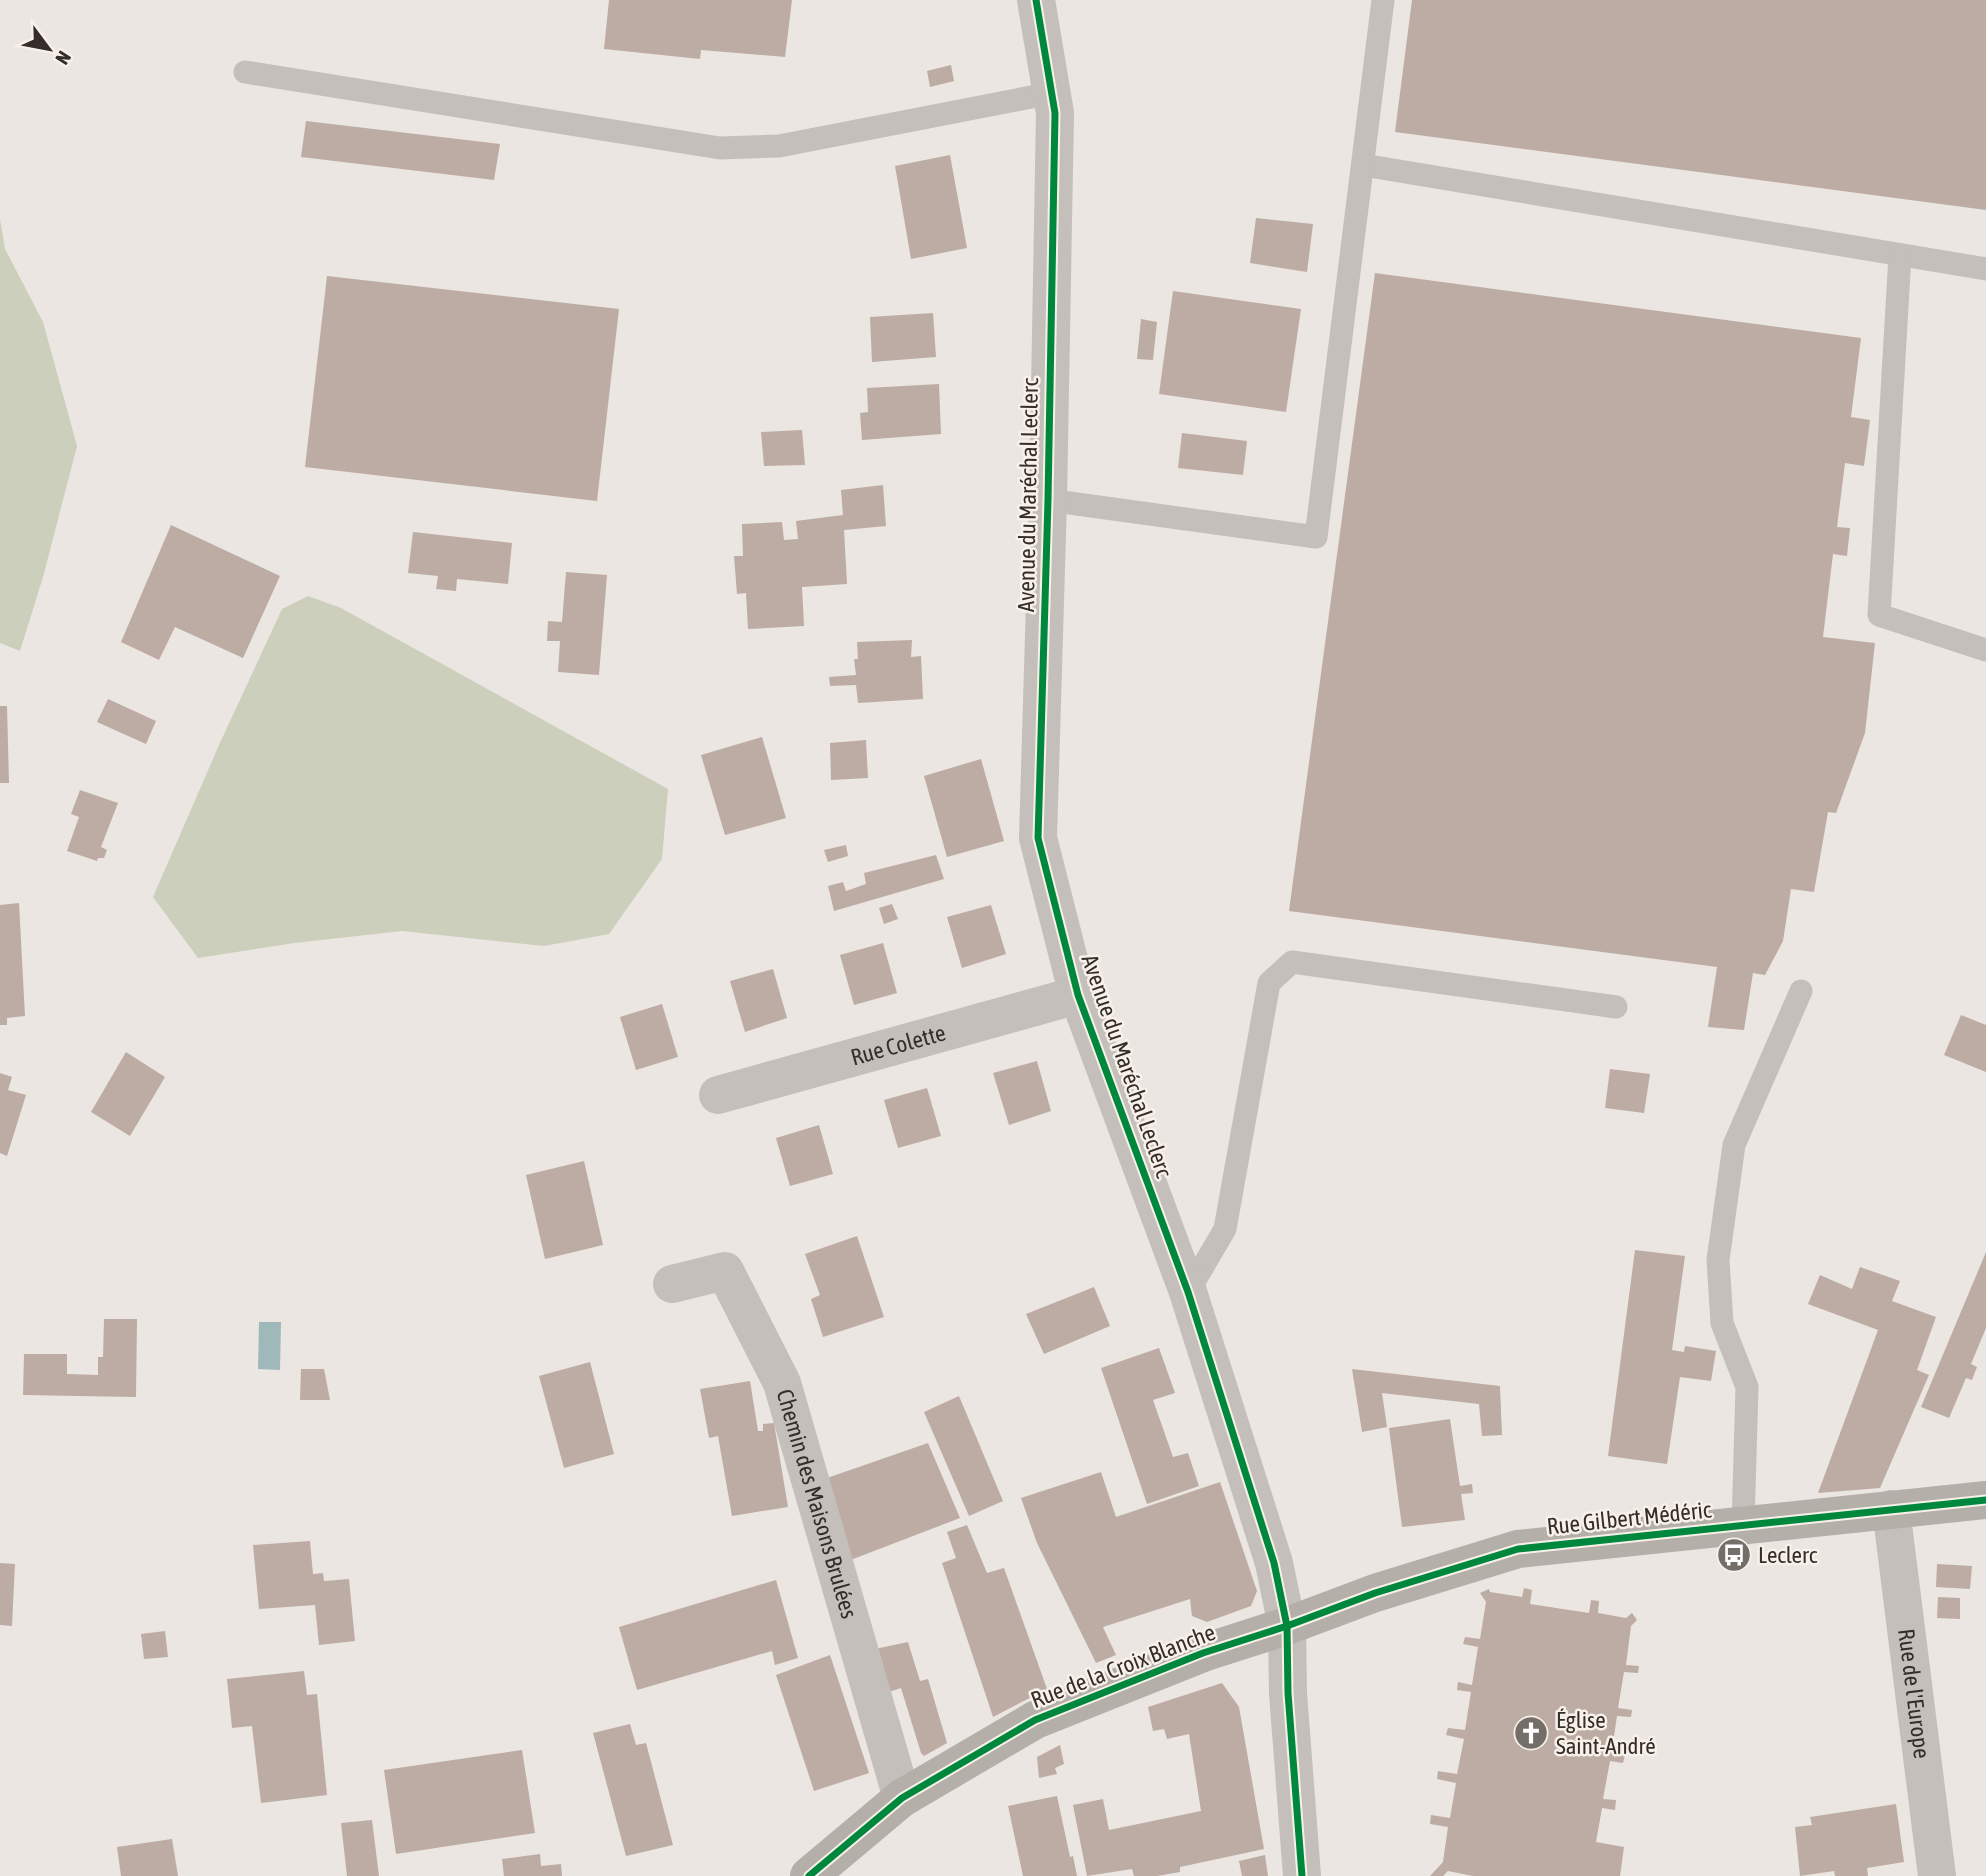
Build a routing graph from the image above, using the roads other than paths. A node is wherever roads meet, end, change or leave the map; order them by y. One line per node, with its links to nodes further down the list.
1 (1036, 0): 4 (street, Avenue du Maréchal Leclerc)
2 (1383, 0): 5 (lane)
3 (245, 72): 4 (lane)
4 (1052, 93): 8 (street, Avenue du Maréchal Leclerc)
5 (1363, 165): 6 (lane); 8 (lane)
6 (1900, 255): 7 (lane); 9 (lane)
7 (1986, 269)
8 (1048, 500): 11 (street, Avenue du Maréchal Leclerc)
9 (1986, 650)
10 (1801, 991): 18 (lane)
11 (1078, 995): 13 (street, Rue Colette); 15 (street, Avenue du Maréchal Leclerc)
12 (1616, 1007): 15 (lane)
13 (718, 1095)
14 (672, 1284): 20 (street, Chemin des Maisons Brulées)
15 (1188, 1292): 19 (street, Avenue du Maréchal Leclerc)
16 (1986, 1500): 17 (street, Rue Gilbert Médéric)
17 (1891, 1509): 18 (street, Rue Gilbert Médéric); 23 (street, Rue de l'Europe)
18 (1744, 1525): 19 (street, Rue Gilbert Médéric)
19 (1287, 1626): 20 (street, Rue de la Croix Blanche); 22 (street, Avenue du Maréchal Leclerc)
20 (902, 1798): 21 (street, Rue de la Croix Blanche)
21 (809, 1876)
22 (1302, 1876)
23 (1937, 1876)

